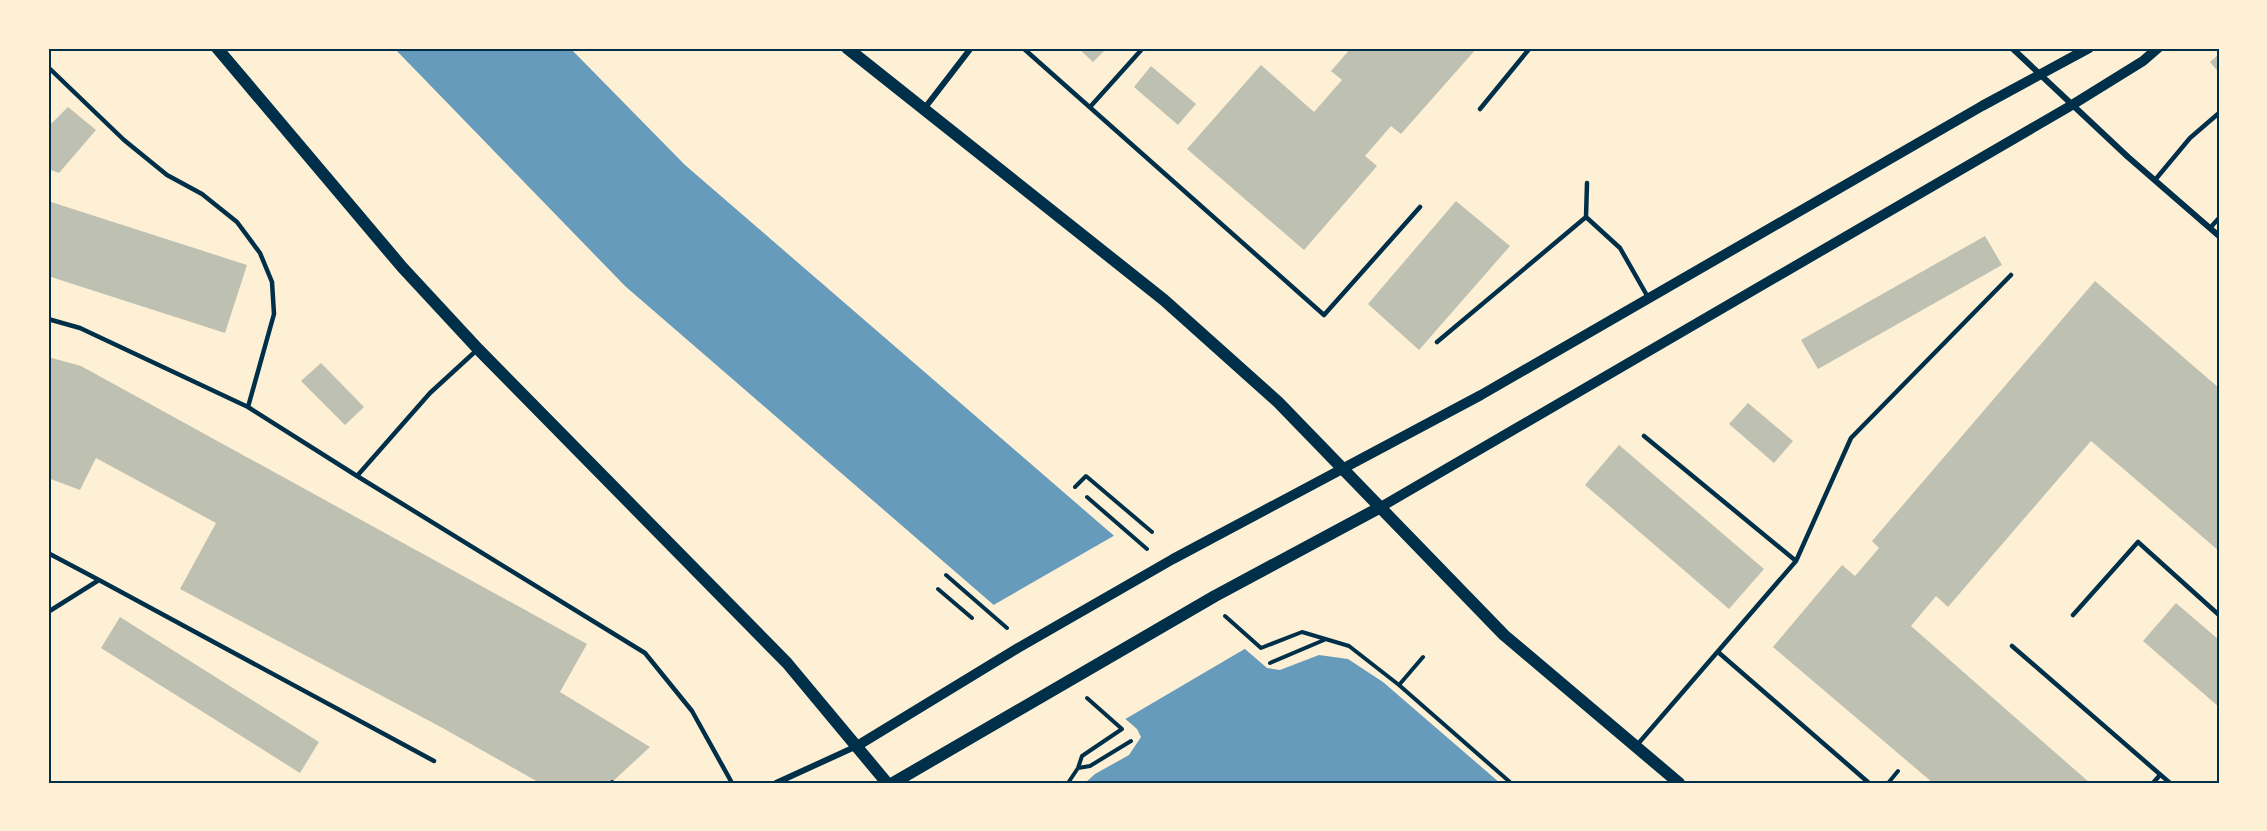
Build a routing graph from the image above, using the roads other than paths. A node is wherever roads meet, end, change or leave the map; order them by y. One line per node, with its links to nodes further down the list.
1 (217, 48): 28 (main road)
2 (847, 48): 14 (main road)
3 (971, 48): 14 (street)
4 (1023, 48): 13 (lane)
5 (1143, 48): 13 (lane)
6 (1530, 48): 15 (lane)
7 (2012, 48): 11 (street)
8 (2089, 48): 11 (street)
9 (2158, 48): 12 (street)
10 (48, 67): 29 (lane)
11 (2040, 74): 12 (street); 25 (street)
12 (2072, 105): 17 (street); 33 (street)
13 (1090, 107): 19 (lane)
14 (924, 109): 31 (main road)
15 (1480, 109)
16 (2219, 113): 17 (lane)
17 (2155, 180): 22 (street)
18 (1587, 183): 20 (lane)
19 (1420, 207)
20 (1587, 217): 25 (lane); 27 (lane)
21 (2219, 218): 22 (lane)
22 (2211, 228): 23 (street)
23 (2219, 236)
24 (2011, 275): 35 (lane)
25 (1649, 299): 31 (street)
26 (48, 319): 29 (lane)
27 (1437, 342)
28 (478, 349): 32 (lane); 42 (main road)
29 (248, 407): 32 (lane)
30 (1644, 436): 35 (lane)
31 (1343, 468): 33 (main road); 42 (street)
32 (357, 476): 46 (lane)
33 (1379, 508): 43 (main road); 49 (main road)
34 (48, 553): 36 (lane)
35 (1796, 561): 41 (lane)
36 (99, 580): 37 (lane); 44 (lane)
37 (48, 612)
38 (2073, 615): 39 (lane)
39 (2219, 615)
40 (2012, 646): 45 (lane)
41 (1718, 652): 43 (lane); 51 (lane)
42 (857, 746): 47 (street); 48 (main road)
43 (1636, 746): 50 (main road)
44 (434, 761)
45 (2160, 775): 52 (lane); 53 (lane)
46 (732, 783)
47 (776, 783)
48 (887, 783)
49 (893, 783)
50 (1679, 783)
51 (1869, 783)
52 (2153, 783)
53 (2170, 783)

